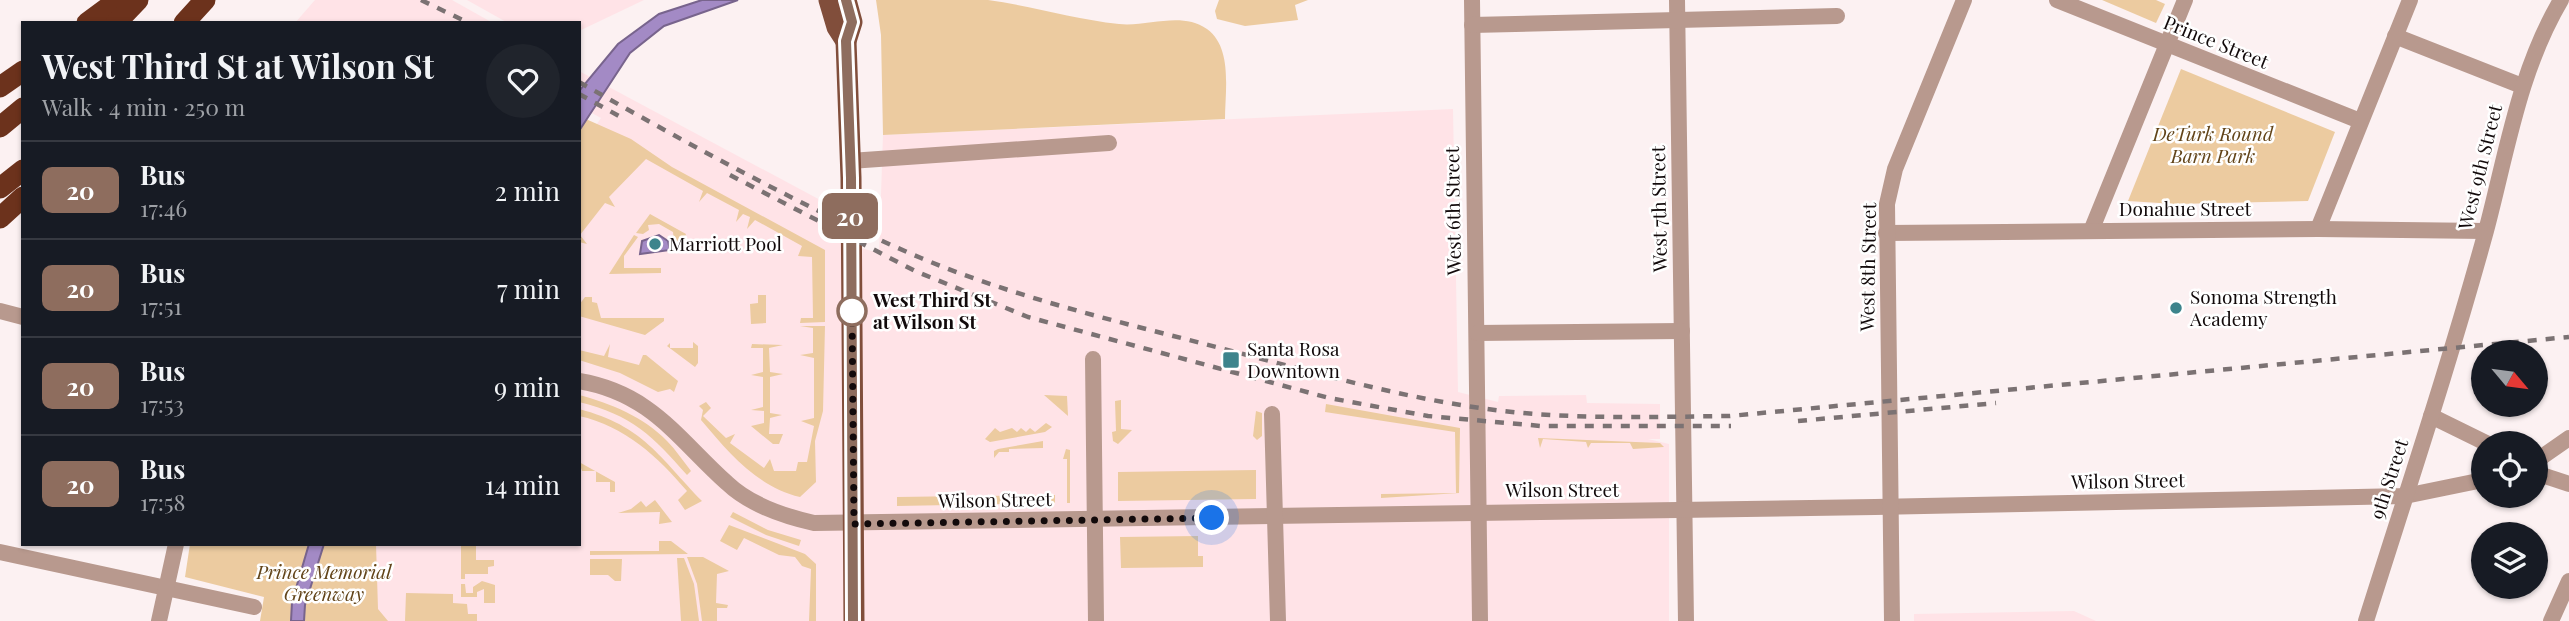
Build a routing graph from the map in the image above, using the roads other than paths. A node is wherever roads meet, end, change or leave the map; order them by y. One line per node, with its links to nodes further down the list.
1 (118, 0): 15 (highway)
2 (138, 0): 16 (highway)
3 (205, 0): 17 (highway)
4 (829, 0): 20 (main road)
5 (846, 0): 20 (main road)
6 (1472, 0): 18 (street, West 6th Street)
7 (1678, 0): 14 (street, West 7th Street)
8 (1964, 0): 37 (street, West 8th Street)
9 (2057, 0): 21 (street, Prince Street)
10 (2185, 0): 21 (street)
11 (2410, 0): 19 (street)
12 (2561, 0): 23 (street, West 9th Street)
13 (1838, 16): 14 (street)
14 (1678, 20): 18 (street); 40 (street, West 7th Street)
15 (90, 21)
16 (118, 21)
17 (186, 21)
18 (1472, 25): 41 (street, West 6th Street)
19 (2395, 36): 23 (street); 26 (street)
20 (846, 41): 29 (main road)
21 (2167, 45): 26 (street, Prince Street); 35 (street)
22 (21, 72): 24 (highway)
23 (2522, 86): 36 (street, West 9th Street)
24 (0, 87)
25 (21, 110): 27 (highway)
26 (2360, 121): 34 (street)
27 (0, 127)
28 (1109, 143): 29 (street)
29 (850, 161): 59 (main road)
30 (21, 172): 31 (highway)
31 (0, 188)
32 (21, 199): 33 (highway)
33 (0, 218)
34 (2318, 229): 35 (street, Donahue Street); 36 (street, Donahue Street)
35 (2091, 231): 37 (street, Donahue Street)
36 (2485, 231): 42 (street, West 9th Street)
37 (1886, 233): 54 (street, West 8th Street)
38 (0, 311): 39 (street)
39 (21, 316)
40 (1682, 331): 41 (street); 55 (street, West 7th Street)
41 (1477, 333): 56 (street, West 6th Street)
42 (2450, 349): 46 (street, 9th Street)
43 (1093, 359): 58 (street)
44 (581, 382): 59 (street, Wilson Street)
45 (1272, 414): 57 (street)
46 (2431, 416): 47 (street); 53 (street, 9th Street)
47 (2471, 436)
48 (2567, 444): 49 (street)
49 (2548, 454)
50 (2548, 477): 52 (street)
51 (2471, 482): 53 (street, Wilson Street)
52 (2569, 484)
53 (2405, 496): 54 (street, Wilson Street); 72 (street, 9th Street)
54 (1890, 507): 55 (street, Wilson Street); 71 (street, West 8th Street)
55 (1685, 510): 56 (street, Wilson Street); 70 (street, West 7th Street)
56 (1479, 511): 57 (street, Wilson Street); 69 (street, West 6th Street)
57 (1275, 516): 58 (street, Wilson Street); 68 (street)
58 (1095, 519): 59 (street, Wilson Street); 67 (street)
59 (854, 524): 66 (main road)
60 (176, 546): 63 (street)
61 (0, 552): 63 (street)
62 (2569, 581): 73 (street)
63 (167, 588): 64 (street); 65 (street)
64 (254, 607)
65 (159, 621)
66 (853, 621)
67 (1096, 621)
68 (1278, 621)
69 (1480, 621)
70 (1686, 621)
71 (1892, 621)
72 (2366, 621)
73 (2551, 621)

